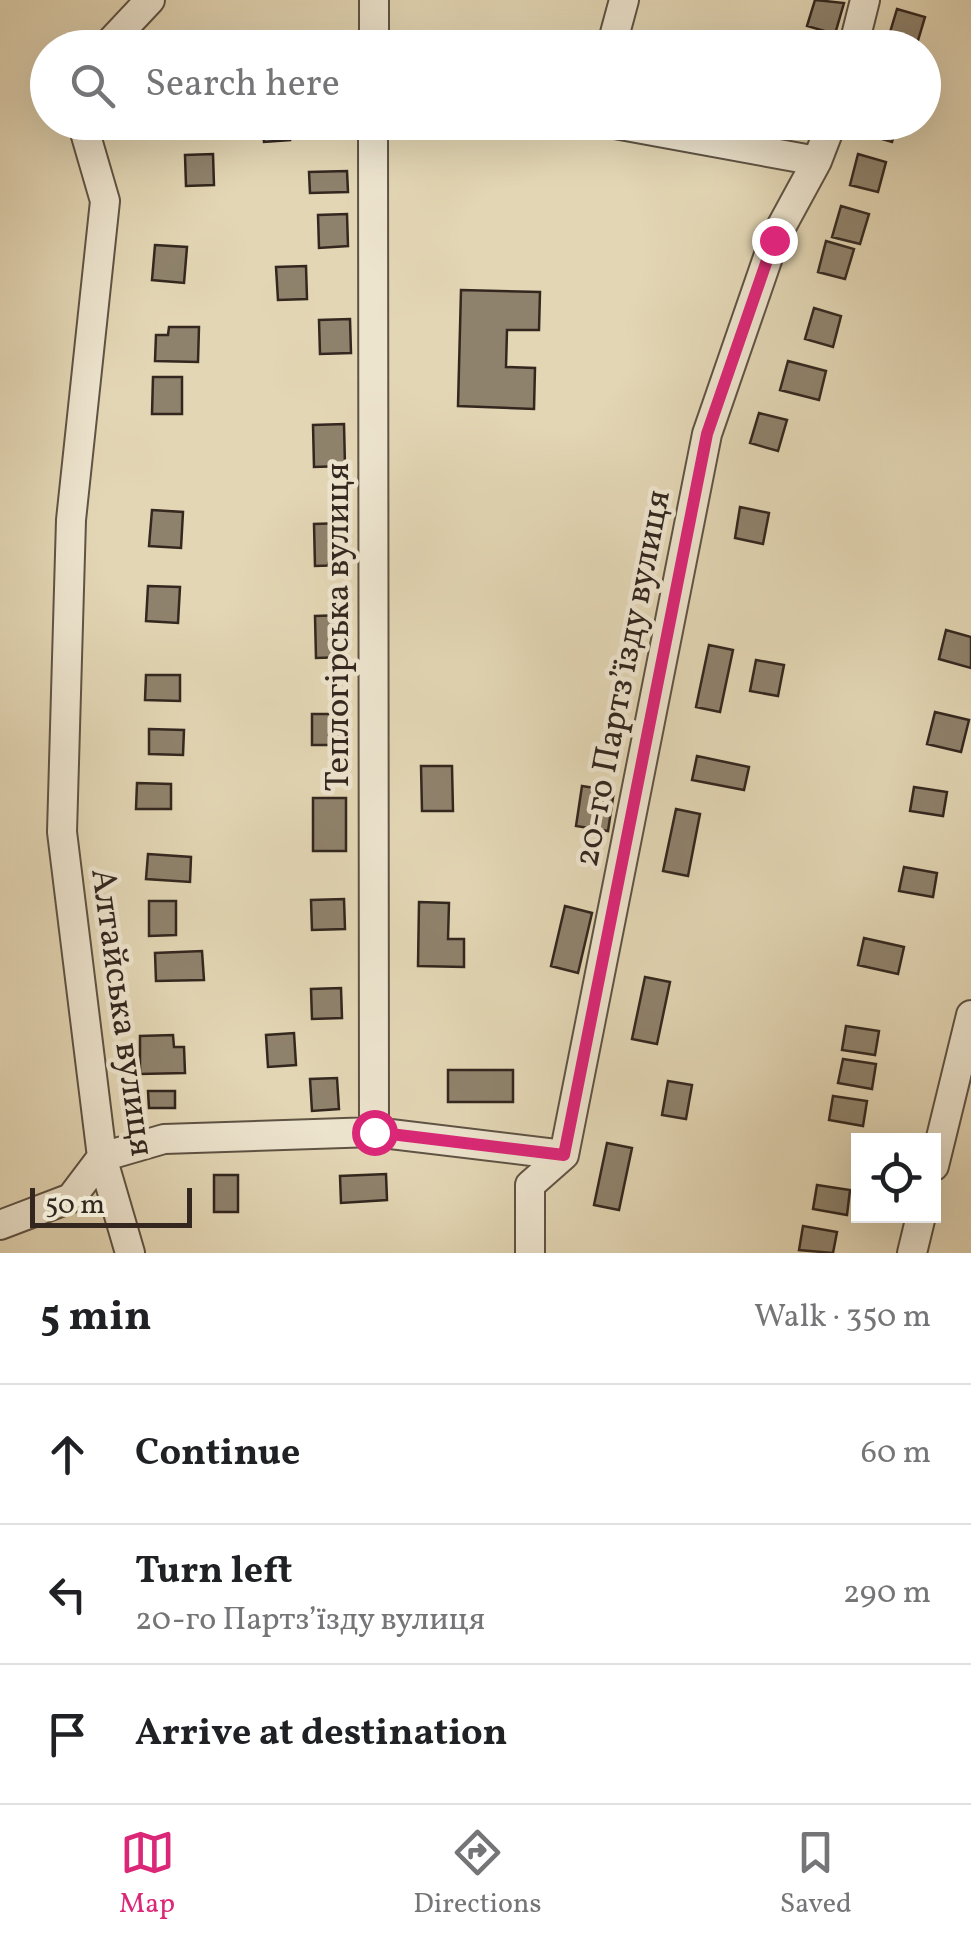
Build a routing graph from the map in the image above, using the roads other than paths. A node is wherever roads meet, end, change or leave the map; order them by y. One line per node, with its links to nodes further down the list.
1 (150, 0): 5 (street)
2 (374, 0): 6 (street)
3 (624, 0): 7 (street)
4 (866, 0): 8 (street)
5 (122, 30)
6 (374, 30)
7 (615, 30)
8 (857, 30)
9 (87, 140): 18 (street, Алтайська вулиця)
10 (373, 140): 15 (street, Теплогірська вулиця)
11 (705, 140): 13 (street)
12 (825, 140): 13 (street, 20-го Партз’їзду вулиця)
13 (817, 160): 17 (street, 20-го Партз’їзду вулиця)
14 (971, 1016): 16 (street)
15 (374, 1132): 17 (street); 18 (street)
16 (941, 1138)
17 (564, 1155): 22 (street)
18 (102, 1158): 20 (street); 21 (street, Алтайська вулиця)
19 (919, 1223): 23 (street)
20 (0, 1225)
21 (130, 1253)
22 (530, 1253)
23 (912, 1253)

